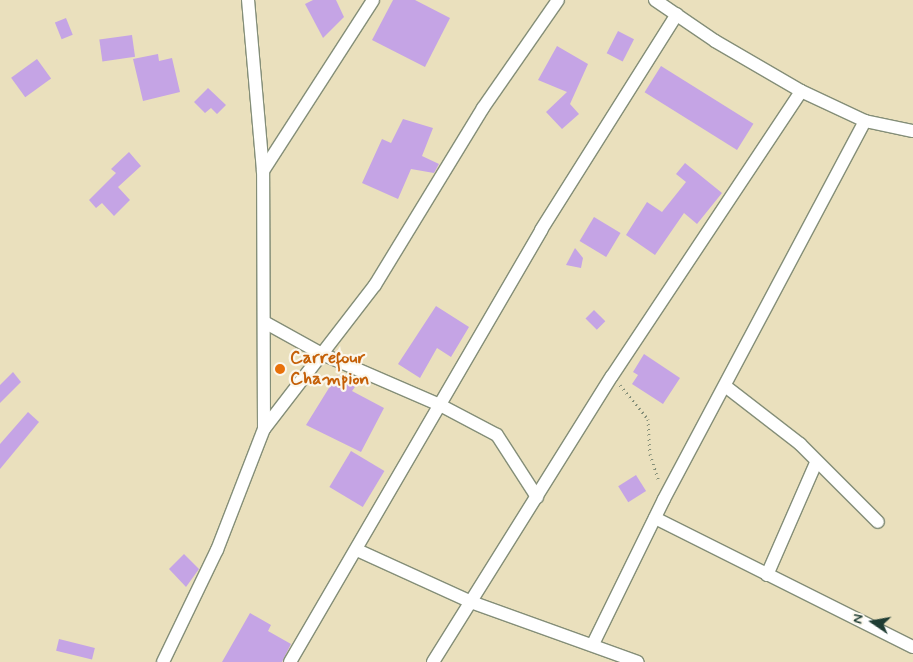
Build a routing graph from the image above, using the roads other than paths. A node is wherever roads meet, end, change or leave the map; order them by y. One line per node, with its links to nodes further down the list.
1 (248, 0): 9 (street)
2 (373, 0): 9 (street)
3 (558, 0): 11 (street)
4 (656, 0): 5 (street)
5 (677, 14): 6 (street); 13 (street)
6 (800, 91): 7 (street); 16 (street)
7 (866, 121): 8 (street); 12 (street)
8 (913, 130)
9 (263, 171): 10 (street)
10 (266, 323): 11 (street); 14 (street)
11 (322, 354): 13 (street); 14 (street)
12 (725, 386): 15 (street); 17 (street)
13 (440, 405): 16 (street); 19 (street)
14 (264, 429): 24 (street)
15 (816, 463): 18 (street); 20 (street)
16 (537, 497): 21 (street)
17 (655, 518): 20 (street); 22 (street)
18 (878, 522)
19 (356, 550): 21 (street); 25 (street)
20 (767, 575): 23 (street)
21 (471, 602): 22 (street); 26 (street)
22 (592, 644): 27 (street)
23 (913, 647)
24 (163, 662)
25 (290, 662)
26 (434, 662)
27 (638, 662)

